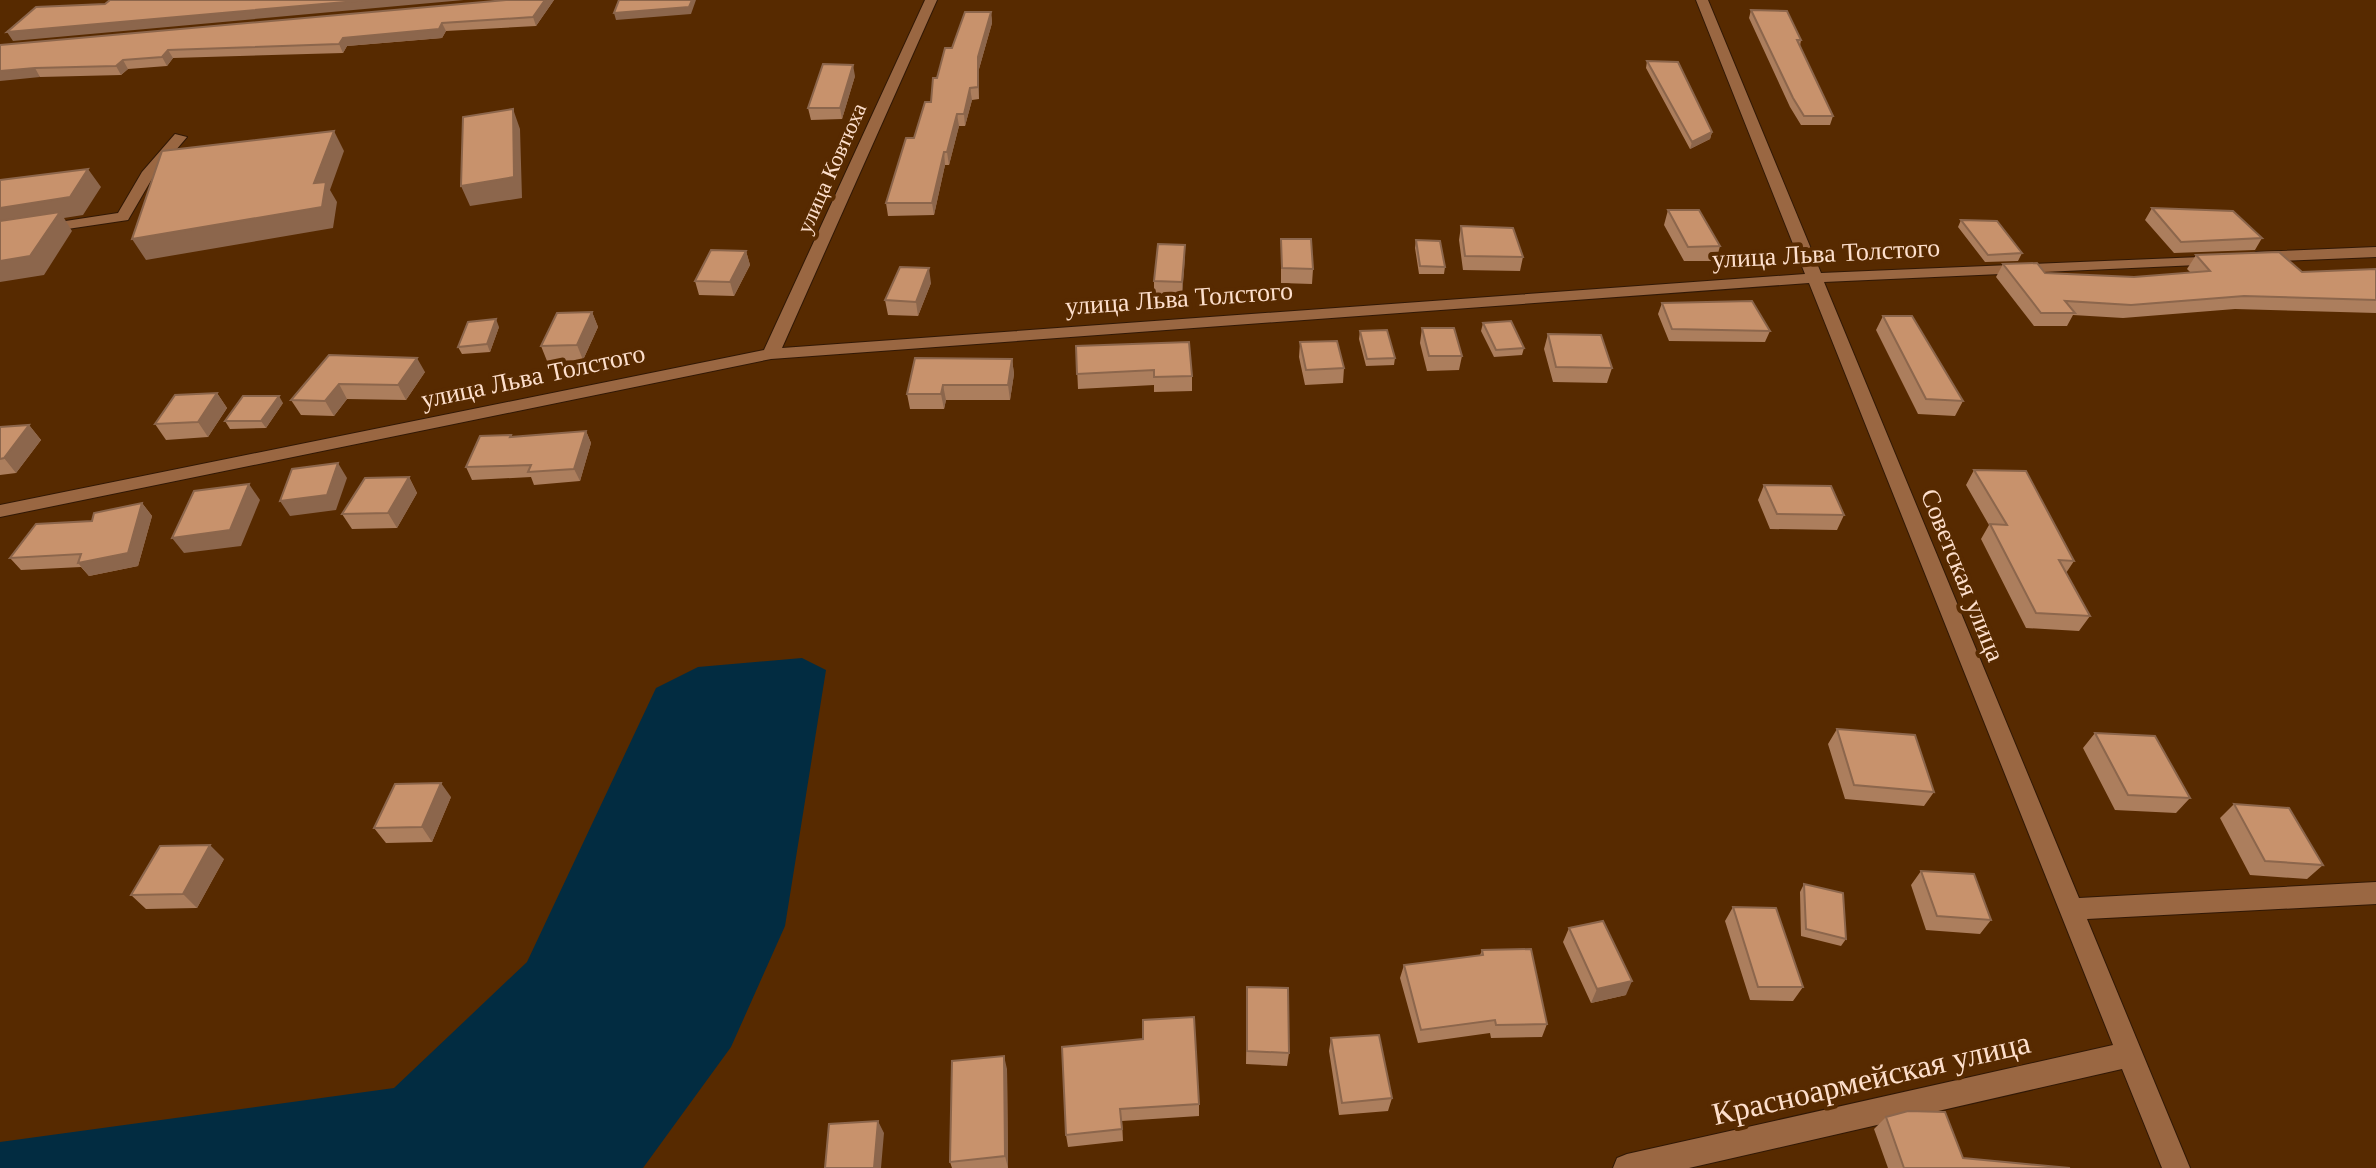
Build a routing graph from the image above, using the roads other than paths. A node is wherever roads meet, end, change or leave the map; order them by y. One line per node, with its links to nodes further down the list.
1 (931, 0): 7 (street, улица Ковтюха)
2 (1702, 0): 6 (street, Советская улица)
3 (180, 137): 4 (street)
4 (0, 235)
5 (2376, 252): 6 (street, улица Льва Толстого)
6 (1814, 278): 7 (street, улица Льва Толстого); 10 (street, Советская улица)
7 (771, 354): 8 (street, улица Льва Толстого)
8 (0, 511)
9 (2376, 893): 10 (street)
10 (2071, 909): 11 (street, Советская улица)
11 (2130, 1054): 12 (street, Красноармейская улица); 13 (street, Советская улица)
12 (1627, 1168)
13 (2176, 1168)

